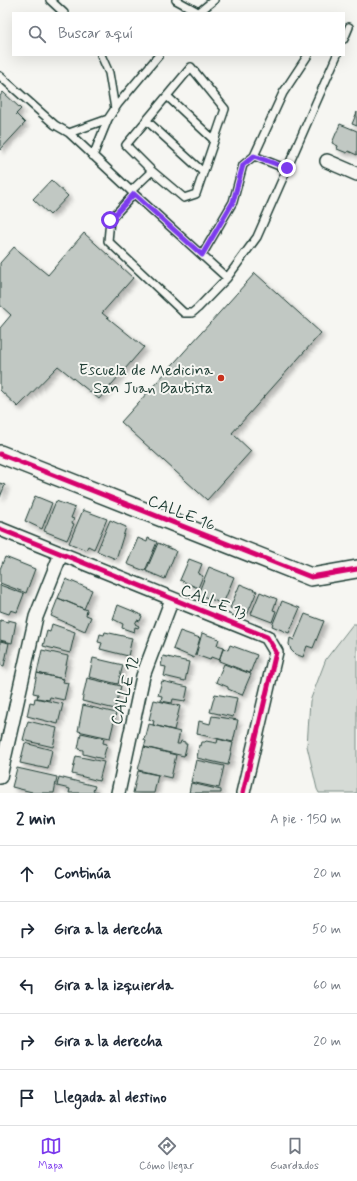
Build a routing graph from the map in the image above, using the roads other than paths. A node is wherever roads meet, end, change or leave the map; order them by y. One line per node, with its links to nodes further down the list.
1 (50, 0): 4 (lane)
2 (176, 0): 5 (lane)
3 (214, 0): 6 (lane)
4 (63, 12)
5 (196, 12)
6 (199, 12)
7 (349, 27): 8 (lane)
8 (345, 37)
9 (101, 56): 15 (lane)
10 (158, 56): 15 (lane)
11 (307, 56): 21 (lane)
12 (337, 56): 23 (lane)
13 (0, 76): 18 (lane)
14 (167, 96): 17 (lane); 19 (lane); 19 (lane)
15 (115, 109): 16 (lane)
16 (108, 119): 18 (lane); 20 (lane)
17 (146, 120): 24 (lane); 25 (lane)
18 (69, 132): 20 (lane)
19 (214, 140): 25 (lane)
20 (93, 156): 27 (lane)
21 (254, 156): 23 (lane); 28 (lane)
22 (327, 161): 26 (street)
23 (287, 168): 29 (lane)
24 (152, 171): 25 (lane); 27 (lane)
25 (203, 172)
26 (357, 174)
27 (132, 192): 28 (lane); 29 (lane)
28 (202, 255): 29 (lane)
29 (227, 278)
30 (0, 454): 33 (street, CALLE 16)
31 (0, 529): 32 (street, CALLE 13)
32 (61, 554): 34 (street, CALLE 13); 35 (street)
33 (357, 569)
34 (172, 599): 36 (street, CALLE 12); 37 (street, CALLE 13)
35 (0, 777)
36 (118, 793)
37 (243, 793)

